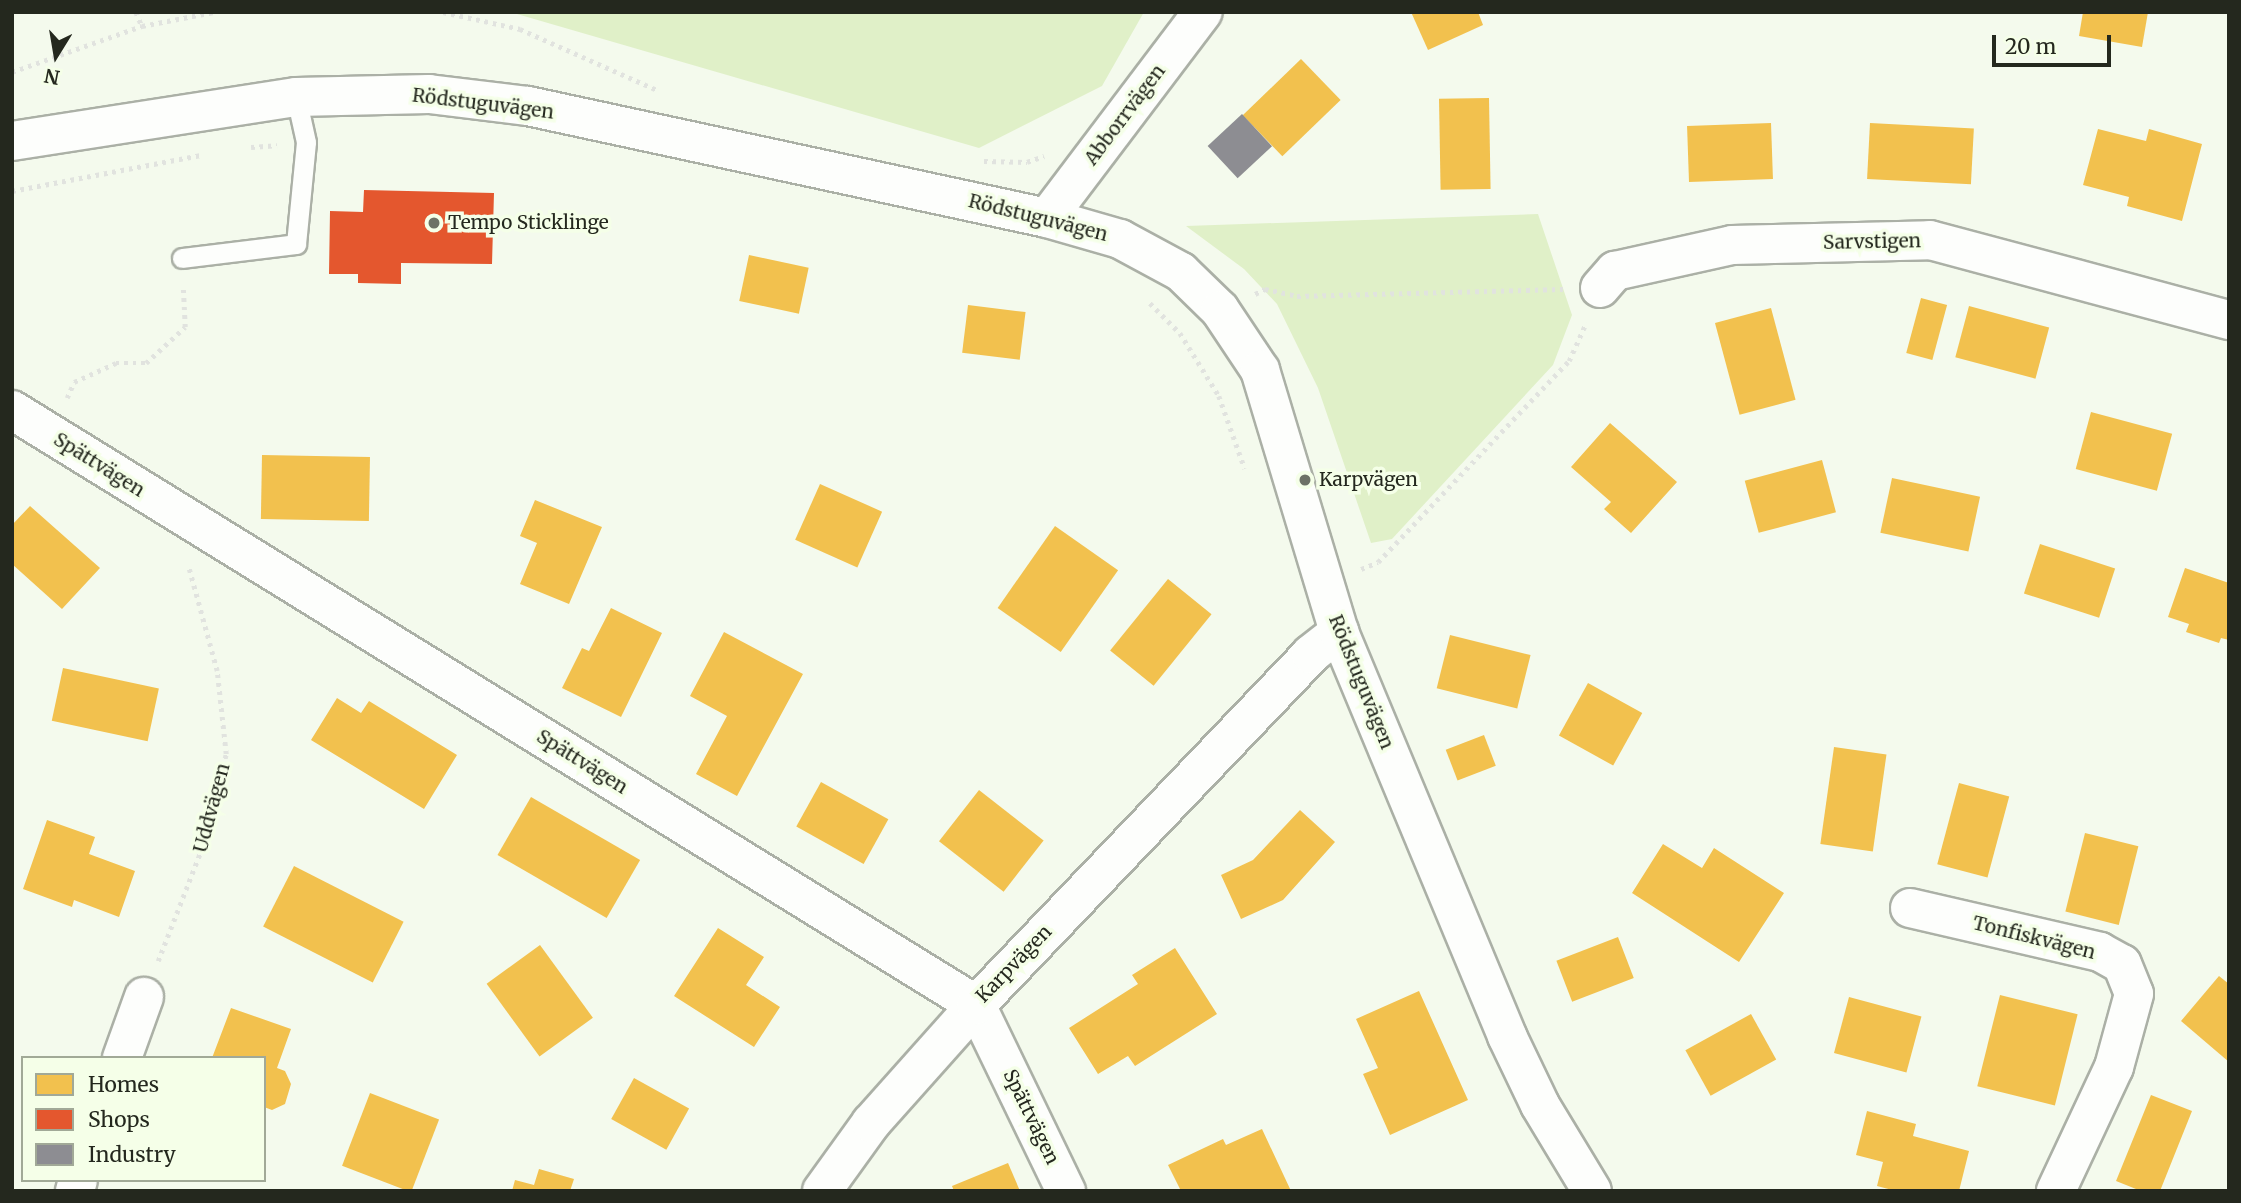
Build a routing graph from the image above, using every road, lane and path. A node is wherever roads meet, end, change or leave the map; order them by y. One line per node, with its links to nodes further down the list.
1 (136, 12): 5 (path)
2 (214, 12): 5 (path)
3 (443, 12): 7 (path)
4 (1203, 12): 13 (street, Abborrvägen)
5 (142, 26): 6 (path)
6 (12, 72)
7 (671, 96)
8 (296, 97): 9 (street, Rödstuguvägen); 10 (lane); 16 (street, Rödstuguvägen)
9 (12, 141)
10 (306, 142): 11 (path); 17 (lane)
11 (243, 148)
12 (203, 155): 15 (path)
13 (1096, 155): 14 (path); 16 (street, Abborrvägen)
14 (976, 161)
15 (12, 191)
16 (1047, 218): 20 (street, Rödstuguvägen)
17 (182, 258): 23 (path)
18 (1600, 288): 20 (path); 21 (street, Sarvstigen); 26 (path)
19 (1145, 298): 24 (path)
20 (1220, 310): 26 (street, Rödstuguvägen)
21 (2229, 320)
22 (12, 411): 23 (street, Spättvägen)
23 (50, 435): 25 (street, Spättvägen)
24 (1250, 483)
25 (170, 509): 29 (path, Uddvägen); 30 (street, Spättvägen)
26 (1322, 584): 27 (street, Rödstuguvägen)
27 (1339, 632): 30 (street, Karpvägen); 34 (street, Rödstuguvägen)
28 (1910, 908): 35 (street, Tonfiskvägen)
29 (144, 998): 31 (street)
30 (976, 1005): 32 (street, Karpvägen); 33 (street, Spättvägen)
31 (123, 1056)
32 (822, 1191)
33 (1066, 1191)
34 (1592, 1191)
35 (2056, 1191)

